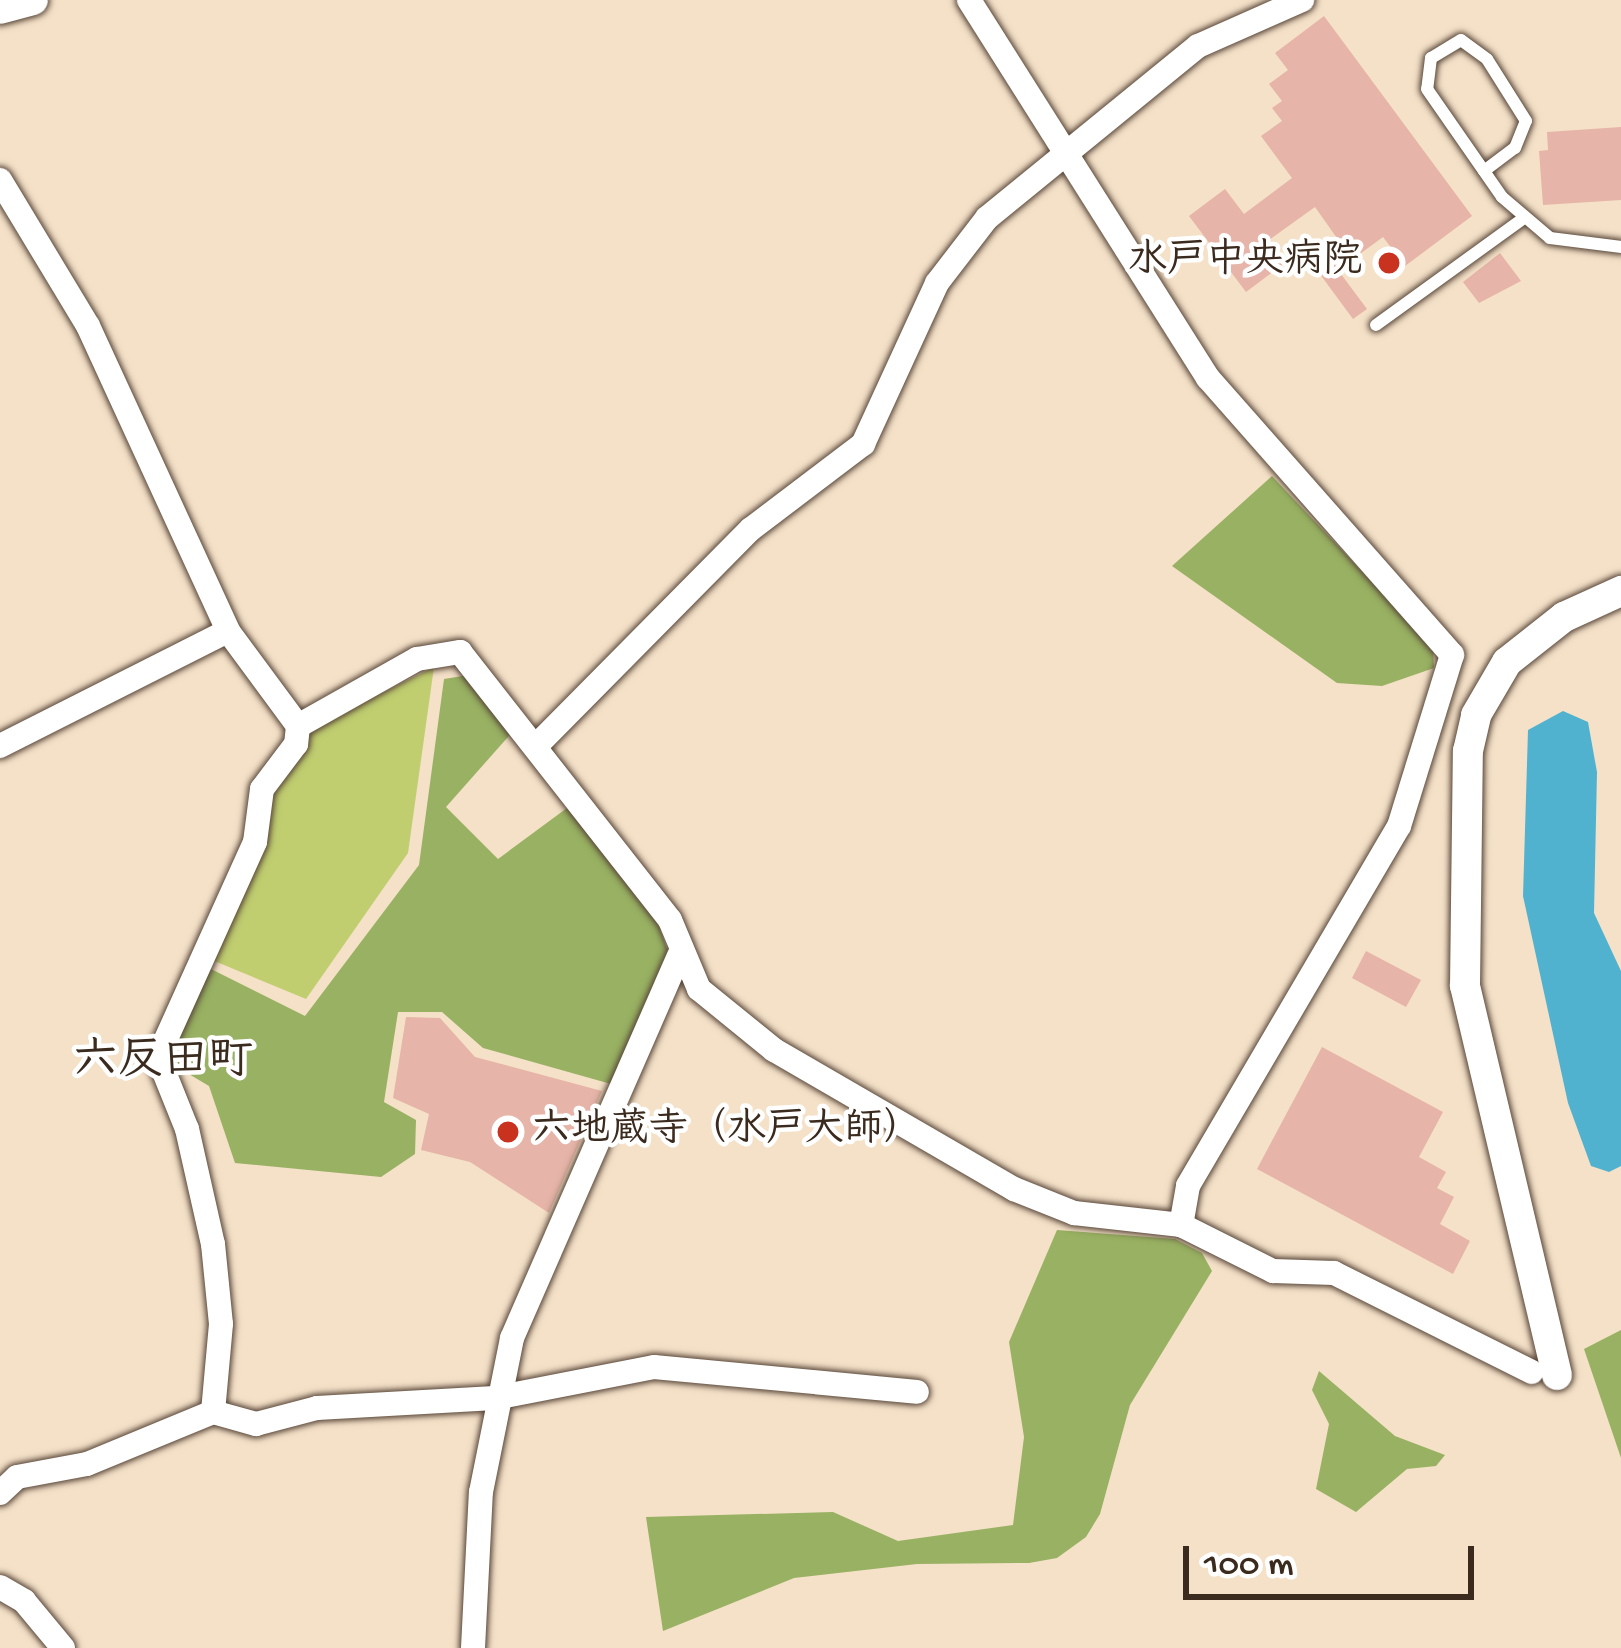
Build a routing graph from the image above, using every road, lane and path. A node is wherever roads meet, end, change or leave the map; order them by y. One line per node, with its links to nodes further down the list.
1 (33, 0): 4 (street)
2 (969, 0): 5 (street)
3 (1303, 0): 5 (street)
4 (0, 9)
5 (1065, 150): 14 (street); 17 (street)
6 (1484, 170): 6 (lane); 8 (lane)
7 (0, 180): 12 (street)
8 (1522, 220): 9 (lane); 10 (lane)
9 (1621, 247)
10 (1376, 325)
11 (1621, 591): 18 (street)
12 (227, 631): 13 (street); 15 (street)
13 (298, 726): 14 (street); 21 (street)
14 (537, 745): 16 (street)
15 (0, 746)
16 (679, 956): 17 (street); 20 (street)
17 (1181, 1225): 18 (street)
18 (1544, 1373)
19 (917, 1392): 20 (street)
20 (495, 1398): 21 (street); 25 (street)
21 (213, 1412): 22 (street)
22 (0, 1492)
23 (0, 1587): 24 (street)
24 (64, 1648)
25 (473, 1648)

